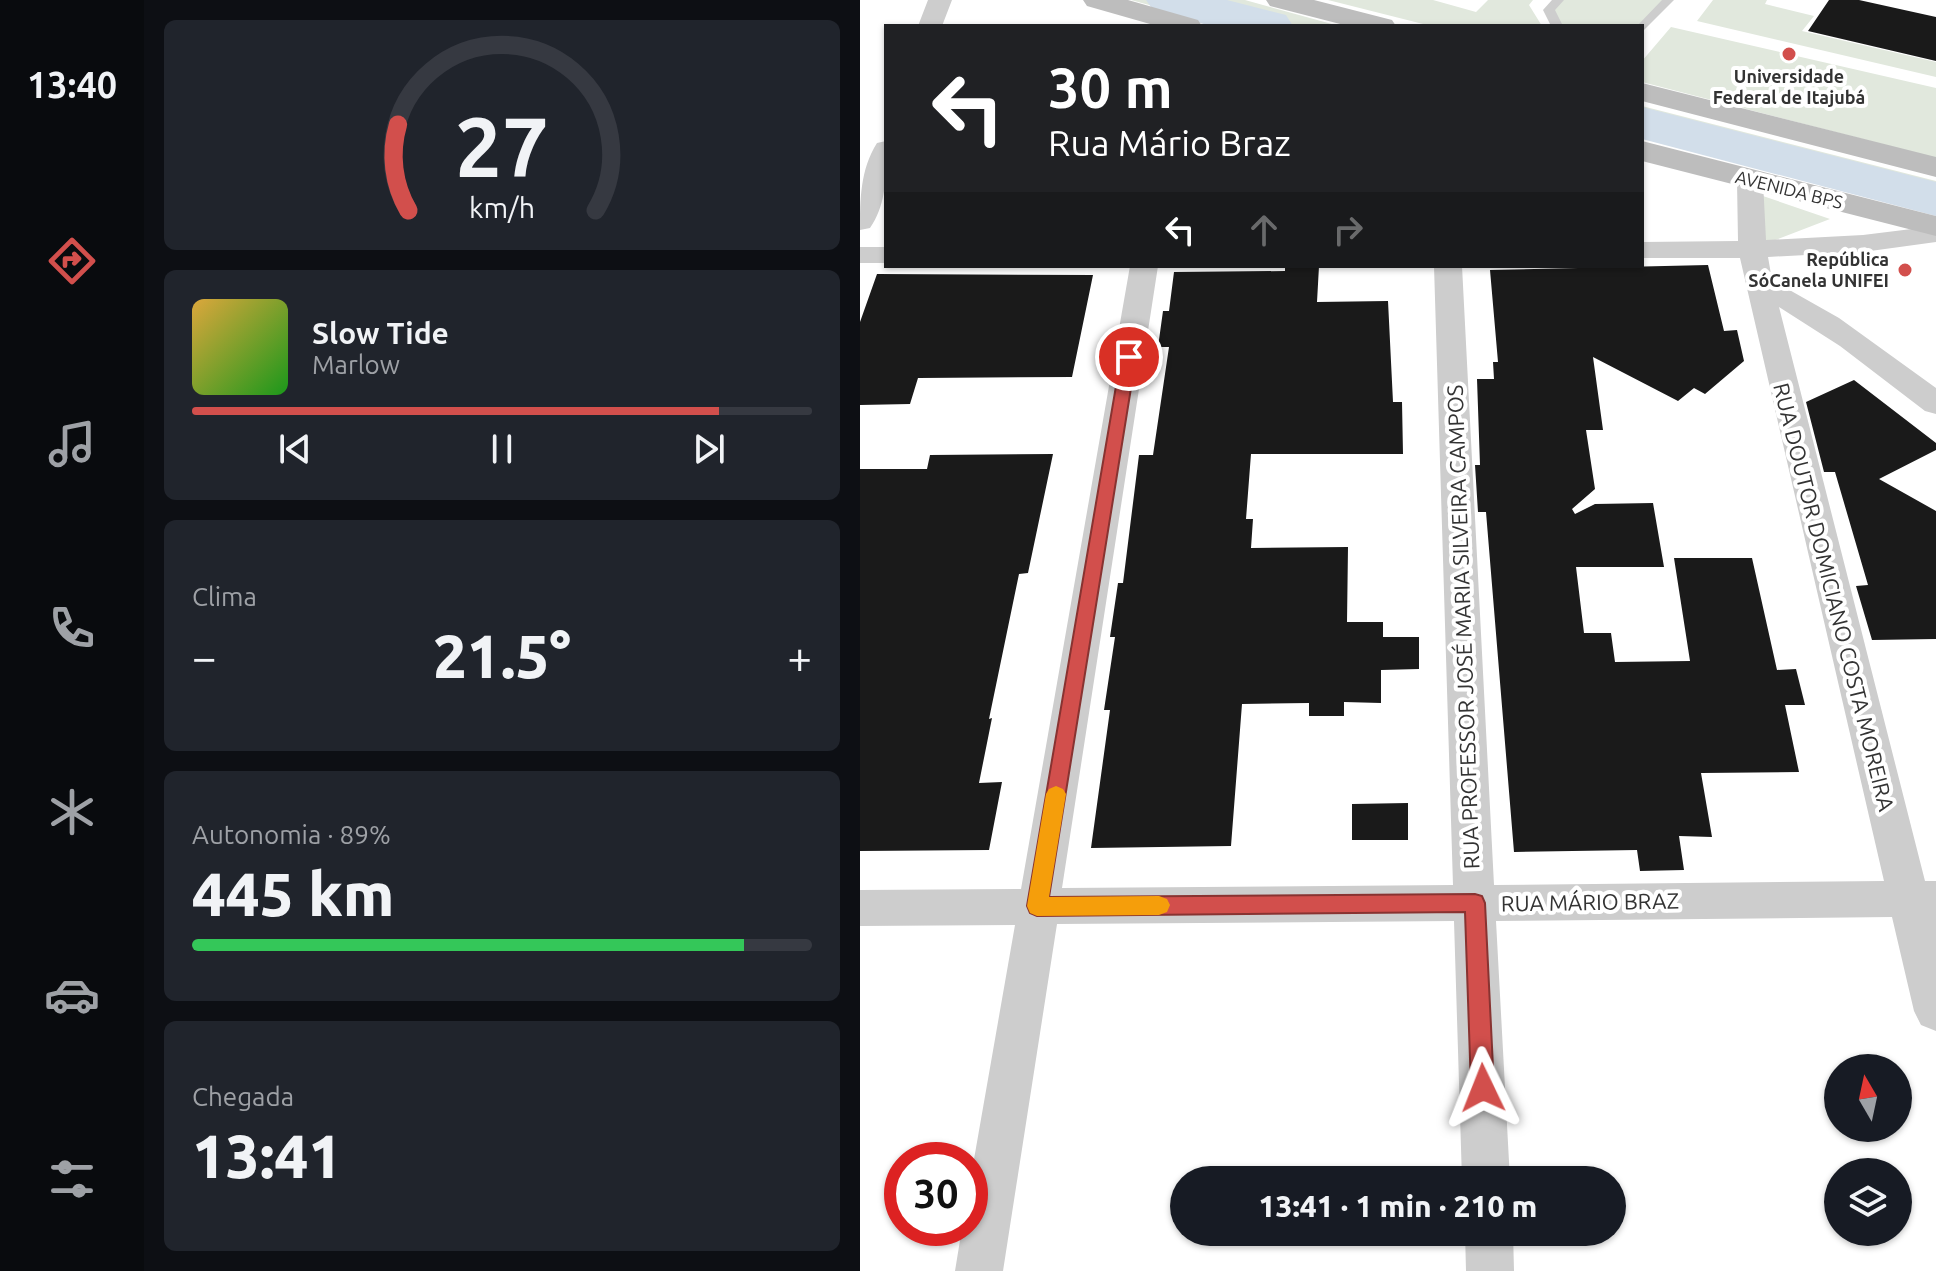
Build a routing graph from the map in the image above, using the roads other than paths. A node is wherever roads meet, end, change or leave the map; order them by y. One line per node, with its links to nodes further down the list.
1 (940, 0): 6 (street)
2 (1097, 0): 7 (main road)
3 (1280, 0): 8 (main road)
4 (1558, 0): 9 (lane)
5 (1668, 0): 10 (lane)
6 (931, 24)
7 (1180, 24)
8 (1374, 24)
9 (1556, 24)
10 (1644, 26)
11 (1644, 93): 14 (main road)
12 (1644, 152): 15 (main road, AVENIDA BPS)
13 (884, 155): 16 (street)
14 (1936, 167)
15 (1750, 181): 17 (main road, AVENIDA BPS); 19 (street, RUA DOUTOR DOMICIANO COSTA MOREIRA)
16 (860, 222)
17 (1936, 226)
18 (1936, 234): 19 (street)
19 (1752, 249): 20 (street); 25 (street, RUA DOUTOR DOMICIANO COSTA MOREIRA)
20 (1644, 250)
21 (860, 255): 22 (street)
22 (884, 255)
23 (1144, 268): 29 (street)
24 (1448, 268): 28 (street, RUA PROFESSOR JOSÉ MARIA SILVEIRA CAMPOS)
25 (1759, 285): 26 (street); 27 (street, RUA DOUTOR DOMICIANO COSTA MOREIRA)
26 (1936, 404)
27 (1922, 899): 28 (street, RUA MÁRIO BRAZ); 31 (street, RUA DOUTOR DOMICIANO COSTA MOREIRA)
28 (1475, 903): 29 (street, RUA MÁRIO BRAZ); 32 (street, RUA PROFESSOR JOSÉ MARIA SILVEIRA CAMPOS)
29 (1037, 906): 30 (street, RUA MÁRIO BRAZ); 34 (street)
30 (860, 908)
31 (1936, 1011)
32 (1485, 1166)
33 (1489, 1246): 35 (street)
34 (979, 1271)
35 (1490, 1271)

